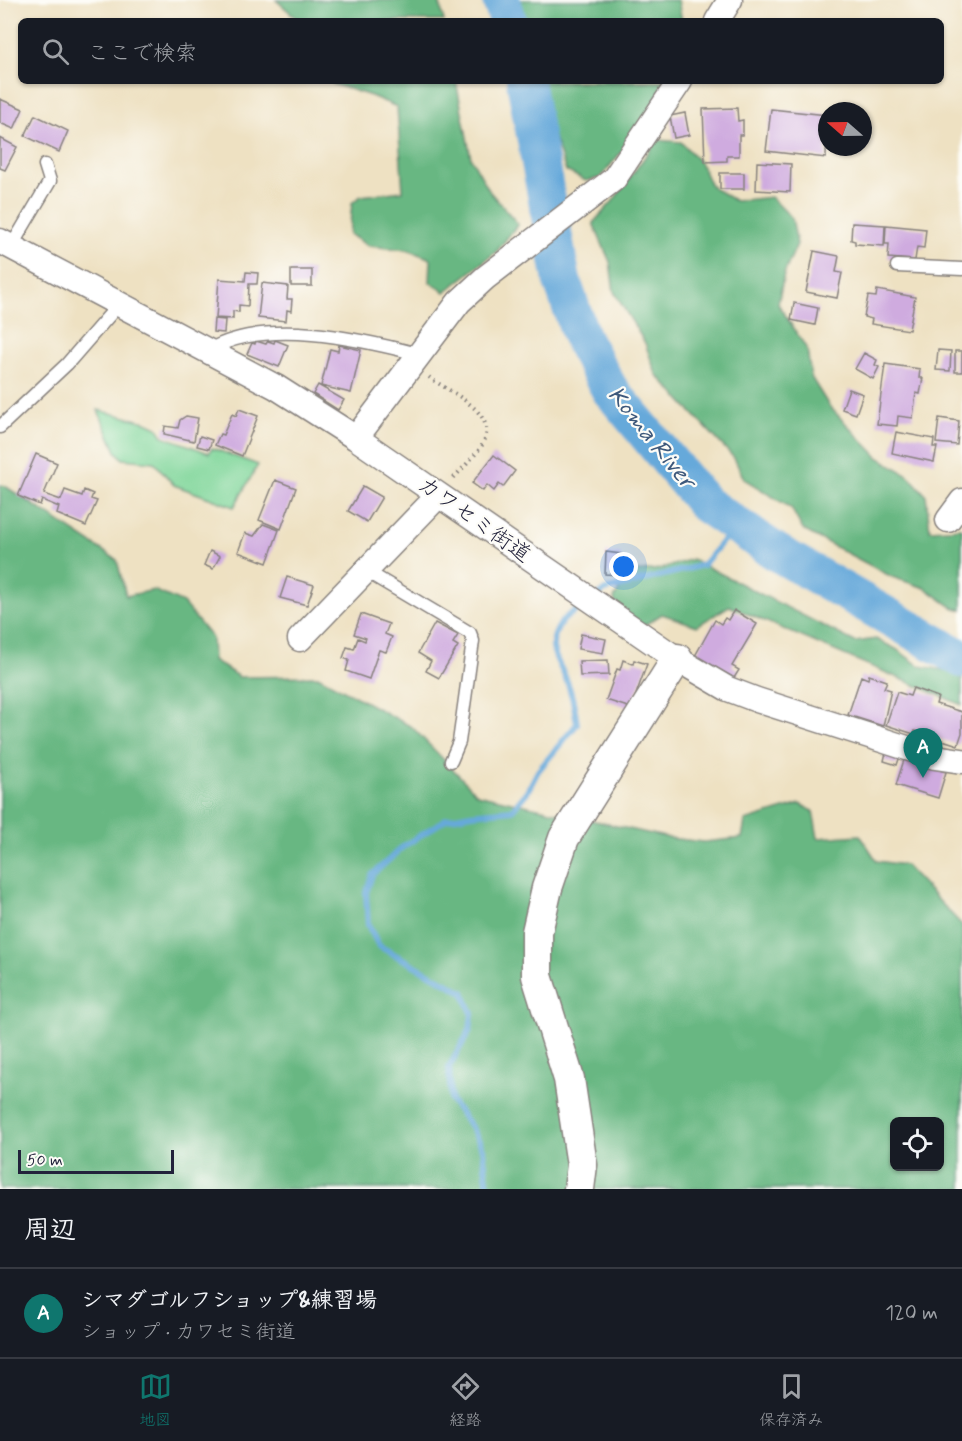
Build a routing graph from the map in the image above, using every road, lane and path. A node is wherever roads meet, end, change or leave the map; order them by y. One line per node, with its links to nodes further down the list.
1 (730, 0): 2 (street)
2 (719, 18)
3 (678, 84): 10 (street)
4 (45, 165): 5 (lane)
5 (6, 244): 8 (street, カワセミ街道)
6 (897, 266): 7 (lane)
7 (962, 269)
8 (120, 303): 9 (street, カワセミ街道); 11 (lane)
9 (209, 350): 10 (lane); 12 (street, カワセミ街道)
10 (418, 354): 12 (street); 13 (path)
11 (0, 427)
12 (356, 438): 13 (street, カワセミ街道)
13 (438, 496): 14 (street); 16 (street, カワセミ街道)
14 (366, 571): 15 (street); 17 (lane)
15 (300, 639)
16 (677, 659): 18 (street, カワセミ街道); 19 (street)
17 (451, 761)
18 (962, 761)
19 (579, 1189)

